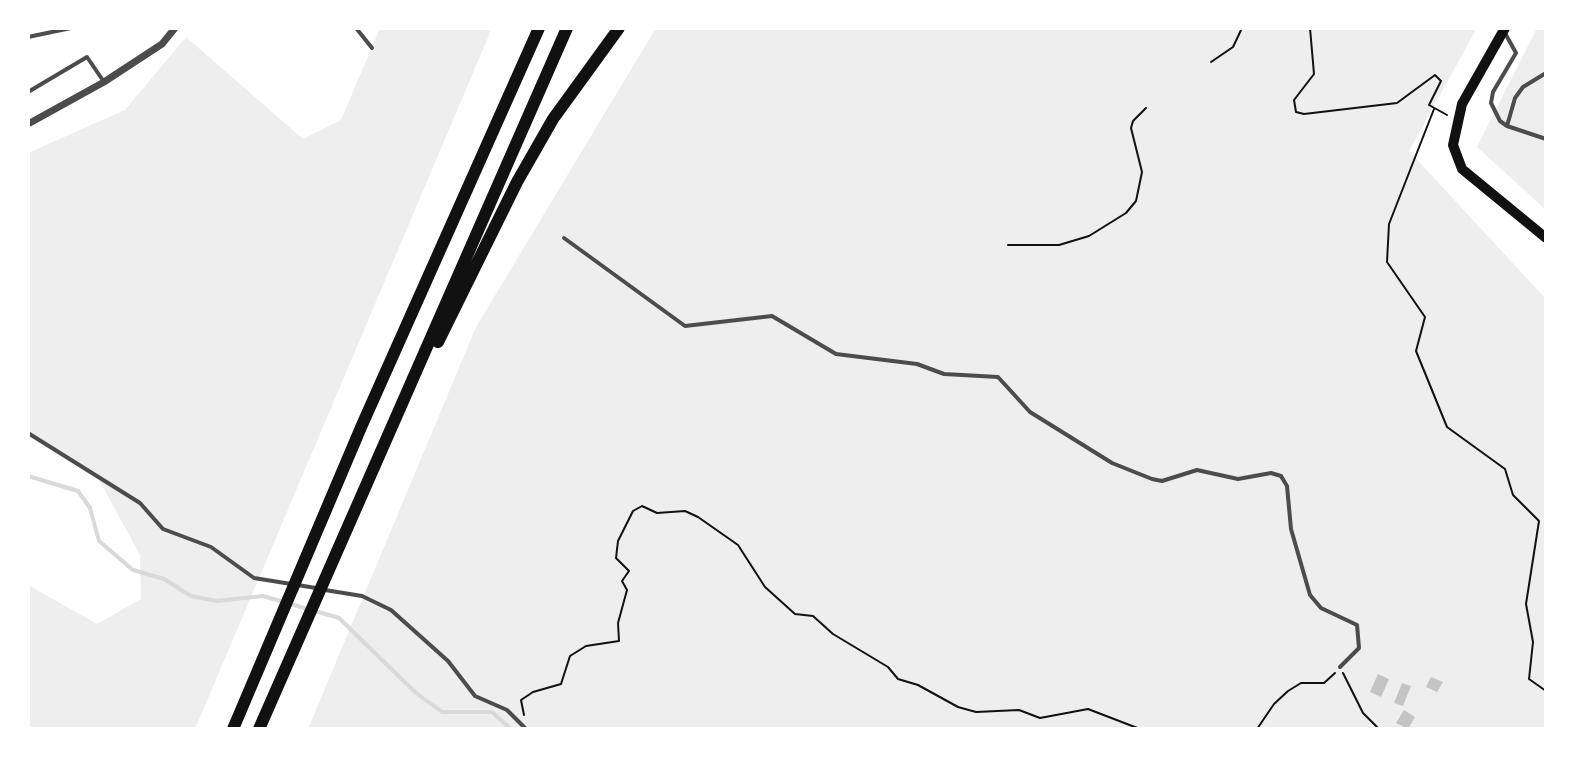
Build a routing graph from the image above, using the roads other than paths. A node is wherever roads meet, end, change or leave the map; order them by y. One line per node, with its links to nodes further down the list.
1 (71, 28): 8 (lane)
2 (175, 28): 11 (street)
3 (356, 28): 9 (lane)
4 (537, 28): 21 (highway)
5 (567, 28): 18 (highway)
6 (619, 28): 18 (highway)
7 (1505, 29): 14 (lane); 17 (main road)
8 (28, 37)
9 (372, 48)
10 (1546, 73): 14 (lane)
11 (104, 82): 12 (lane); 13 (street)
12 (28, 92)
13 (28, 124)
14 (1507, 126): 15 (lane)
15 (1546, 139)
16 (564, 238): 20 (lane)
17 (1546, 238)
18 (397, 419): 22 (highway)
19 (28, 433): 23 (lane)
20 (1340, 667)
21 (233, 729)
22 (259, 729)
23 (526, 729)

